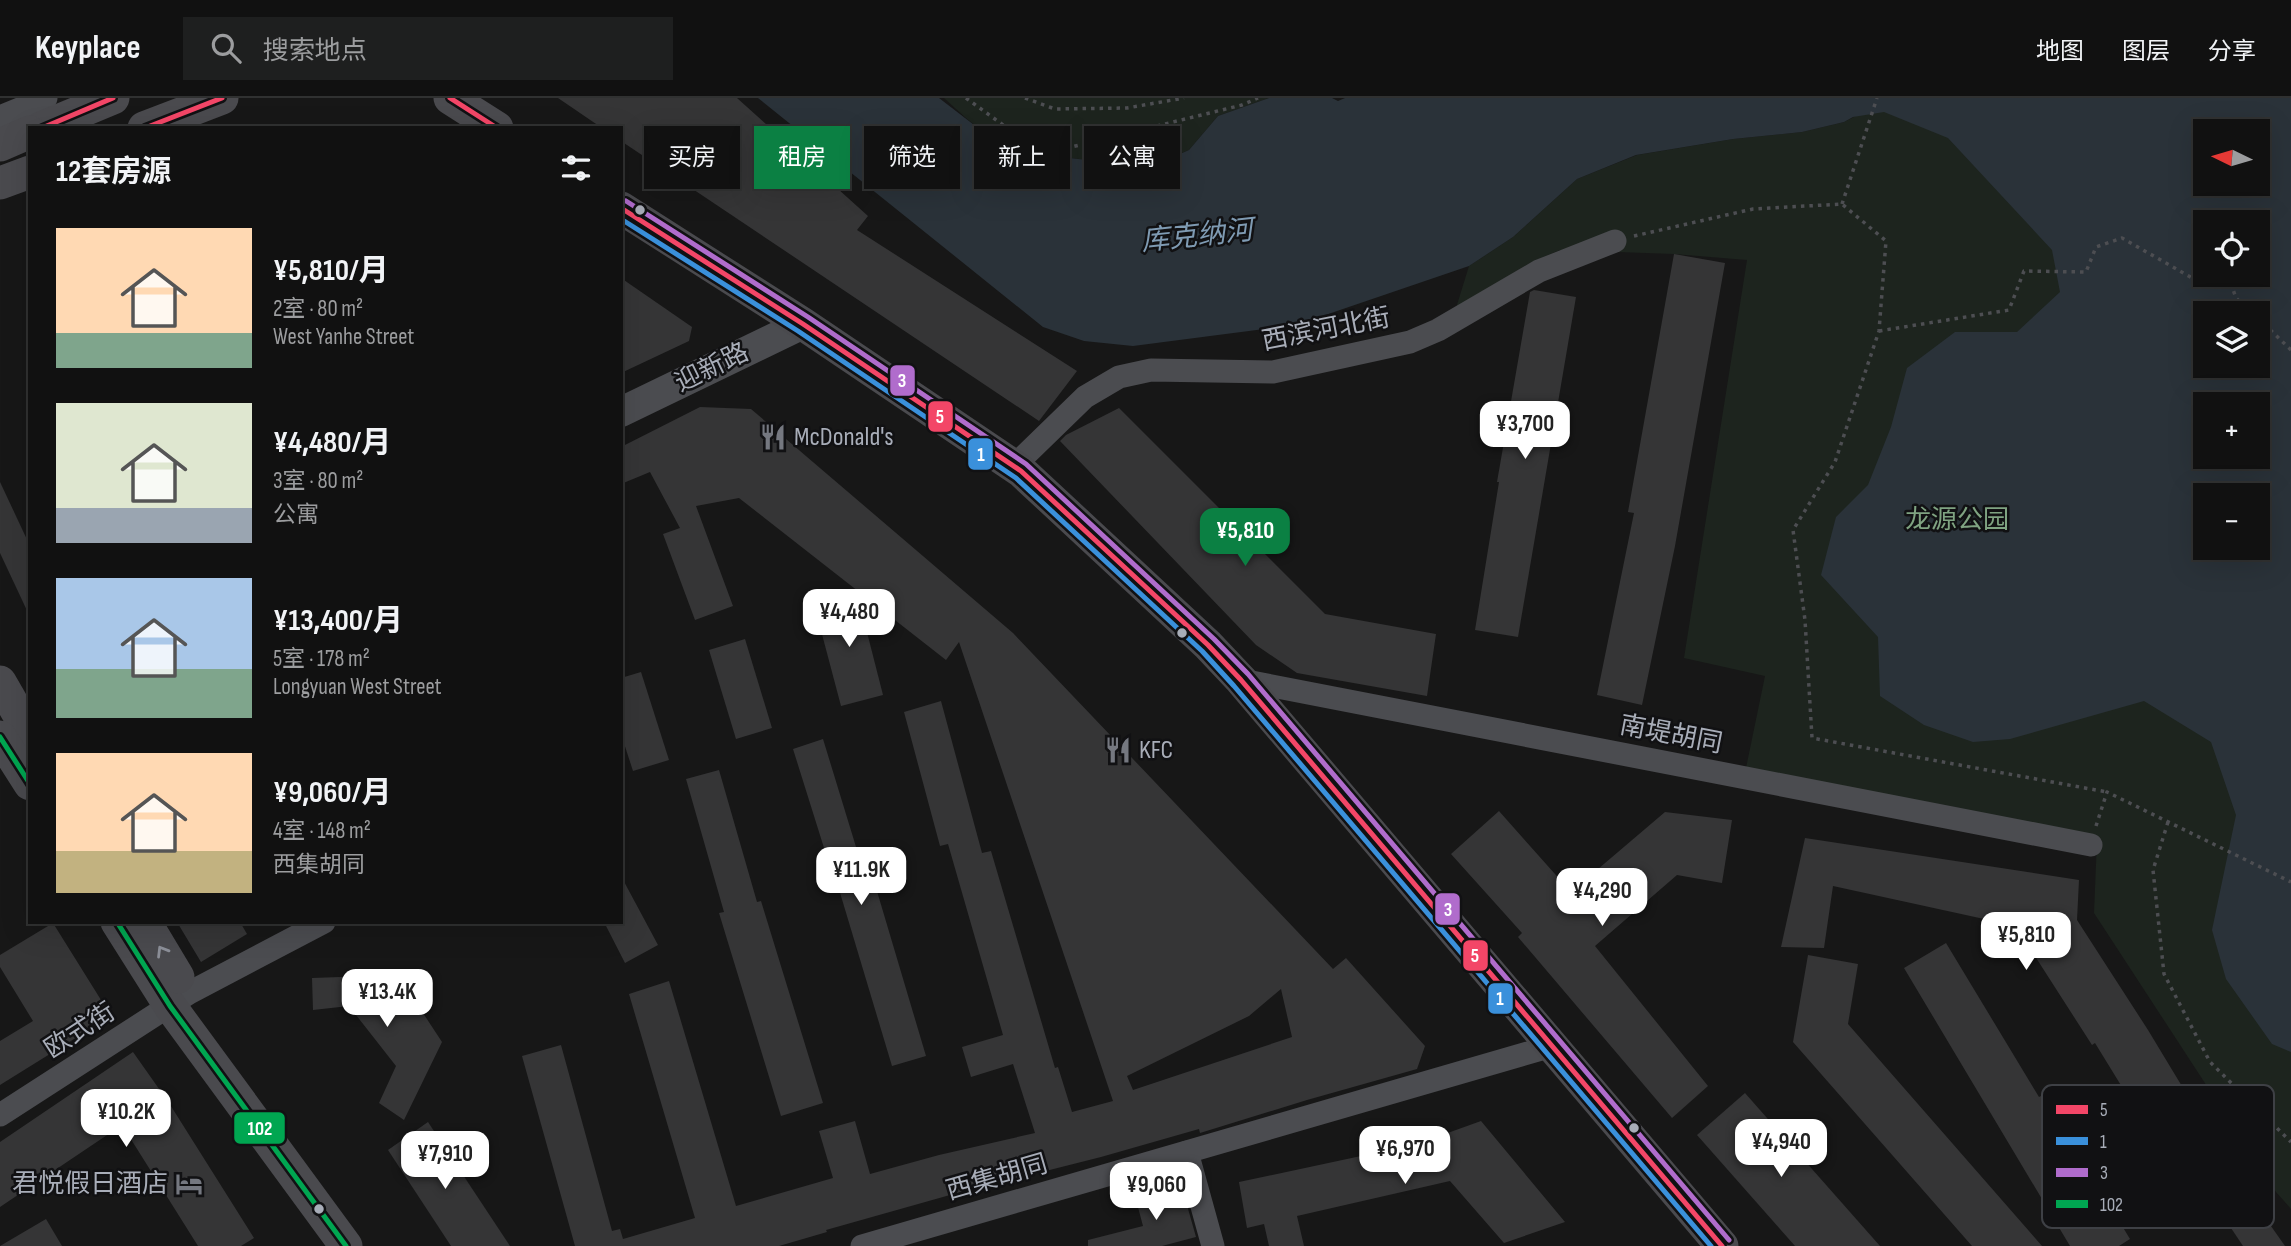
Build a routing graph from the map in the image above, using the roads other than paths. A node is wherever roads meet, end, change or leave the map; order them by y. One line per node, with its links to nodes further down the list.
1 (46, 98): 5 (street)
2 (113, 98): 6 (main road)
3 (222, 98): 7 (main road)
4 (450, 98): 8 (main road)
5 (0, 117)
6 (46, 126)
7 (149, 126)
8 (494, 126)
9 (28, 133): 10 (main road)
10 (0, 145)
11 (28, 173): 12 (main road)
12 (0, 183)
13 (623, 209): 15 (main road)
14 (1615, 241): 17 (street, 西滨河北街)
15 (803, 324): 16 (street, 迎新路); 17 (main road)
16 (623, 411)
17 (1014, 466): 18 (main road)
18 (1241, 680): 23 (street, 南堤胡同); 28 (main road)
19 (11, 699): 20 (main road)
20 (28, 730)
21 (0, 737): 22 (main road)
22 (28, 781)
23 (2091, 845)
24 (119, 924): 27 (main road)
25 (146, 924): 27 (main road, one-way to 25)
26 (320, 924): 27 (street, 欧式街)
27 (179, 1000): 29 (street, 欧式街); 31 (main road); 32 (main road)
28 (1552, 1046): 30 (street, 西集胡同); 35 (main road)
29 (0, 1115)
30 (1186, 1152): 33 (street, 西集胡同); 34 (street)
31 (346, 1246)
32 (372, 1246)
33 (862, 1246)
34 (1213, 1246)
35 (1722, 1246)

